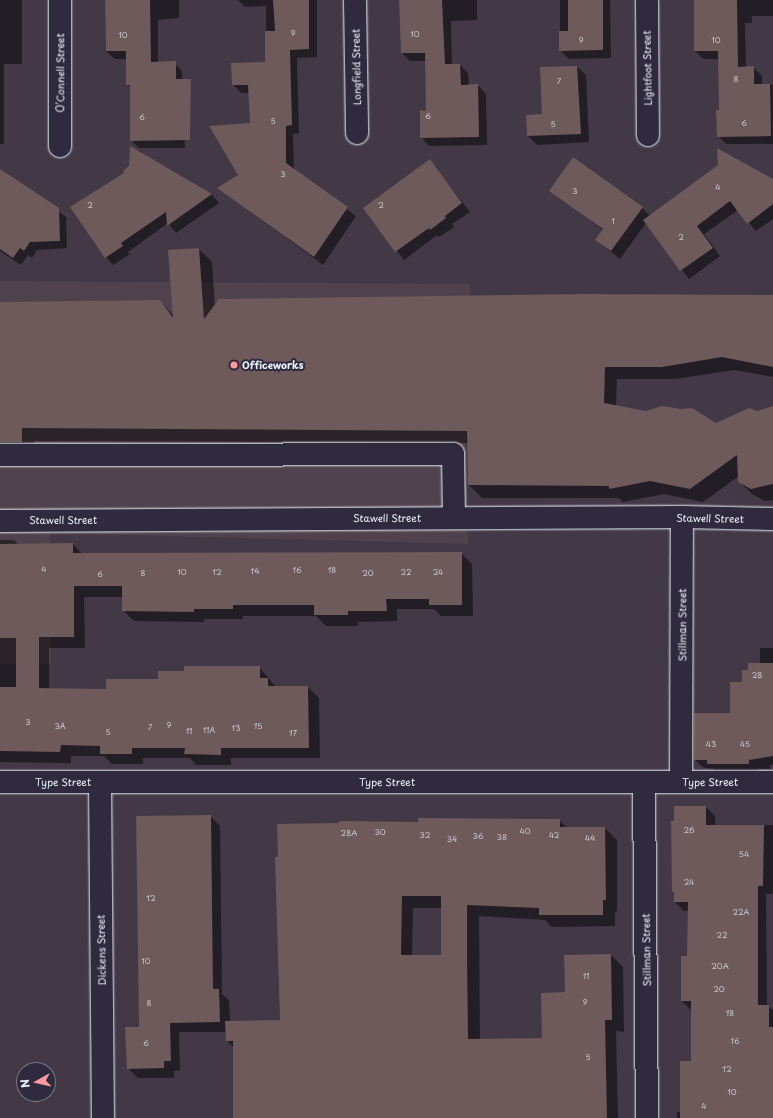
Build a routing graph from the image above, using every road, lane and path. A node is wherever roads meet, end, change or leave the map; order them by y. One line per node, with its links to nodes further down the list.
1 (60, 0): 6 (street, O'Connell Street)
2 (354, 0): 4 (street, Longfield Street)
3 (647, 0): 5 (street, Lightfoot Street)
4 (357, 133)
5 (648, 135)
6 (60, 146)
7 (0, 455): 9 (street)
8 (682, 517): 9 (street, Stawell Street); 10 (street, Stawell Street); 15 (street, Stillman Street)
9 (454, 518): 11 (street, Stawell Street)
10 (773, 519)
11 (0, 521)
12 (0, 782): 13 (street, Type Street)
13 (100, 782): 14 (street, Type Street); 17 (street, Dickens Street)
14 (644, 782): 15 (street, Type Street); 18 (street, Stillman Street)
15 (681, 782): 16 (street, Type Street)
16 (773, 782)
17 (103, 1118)
18 (647, 1118)

